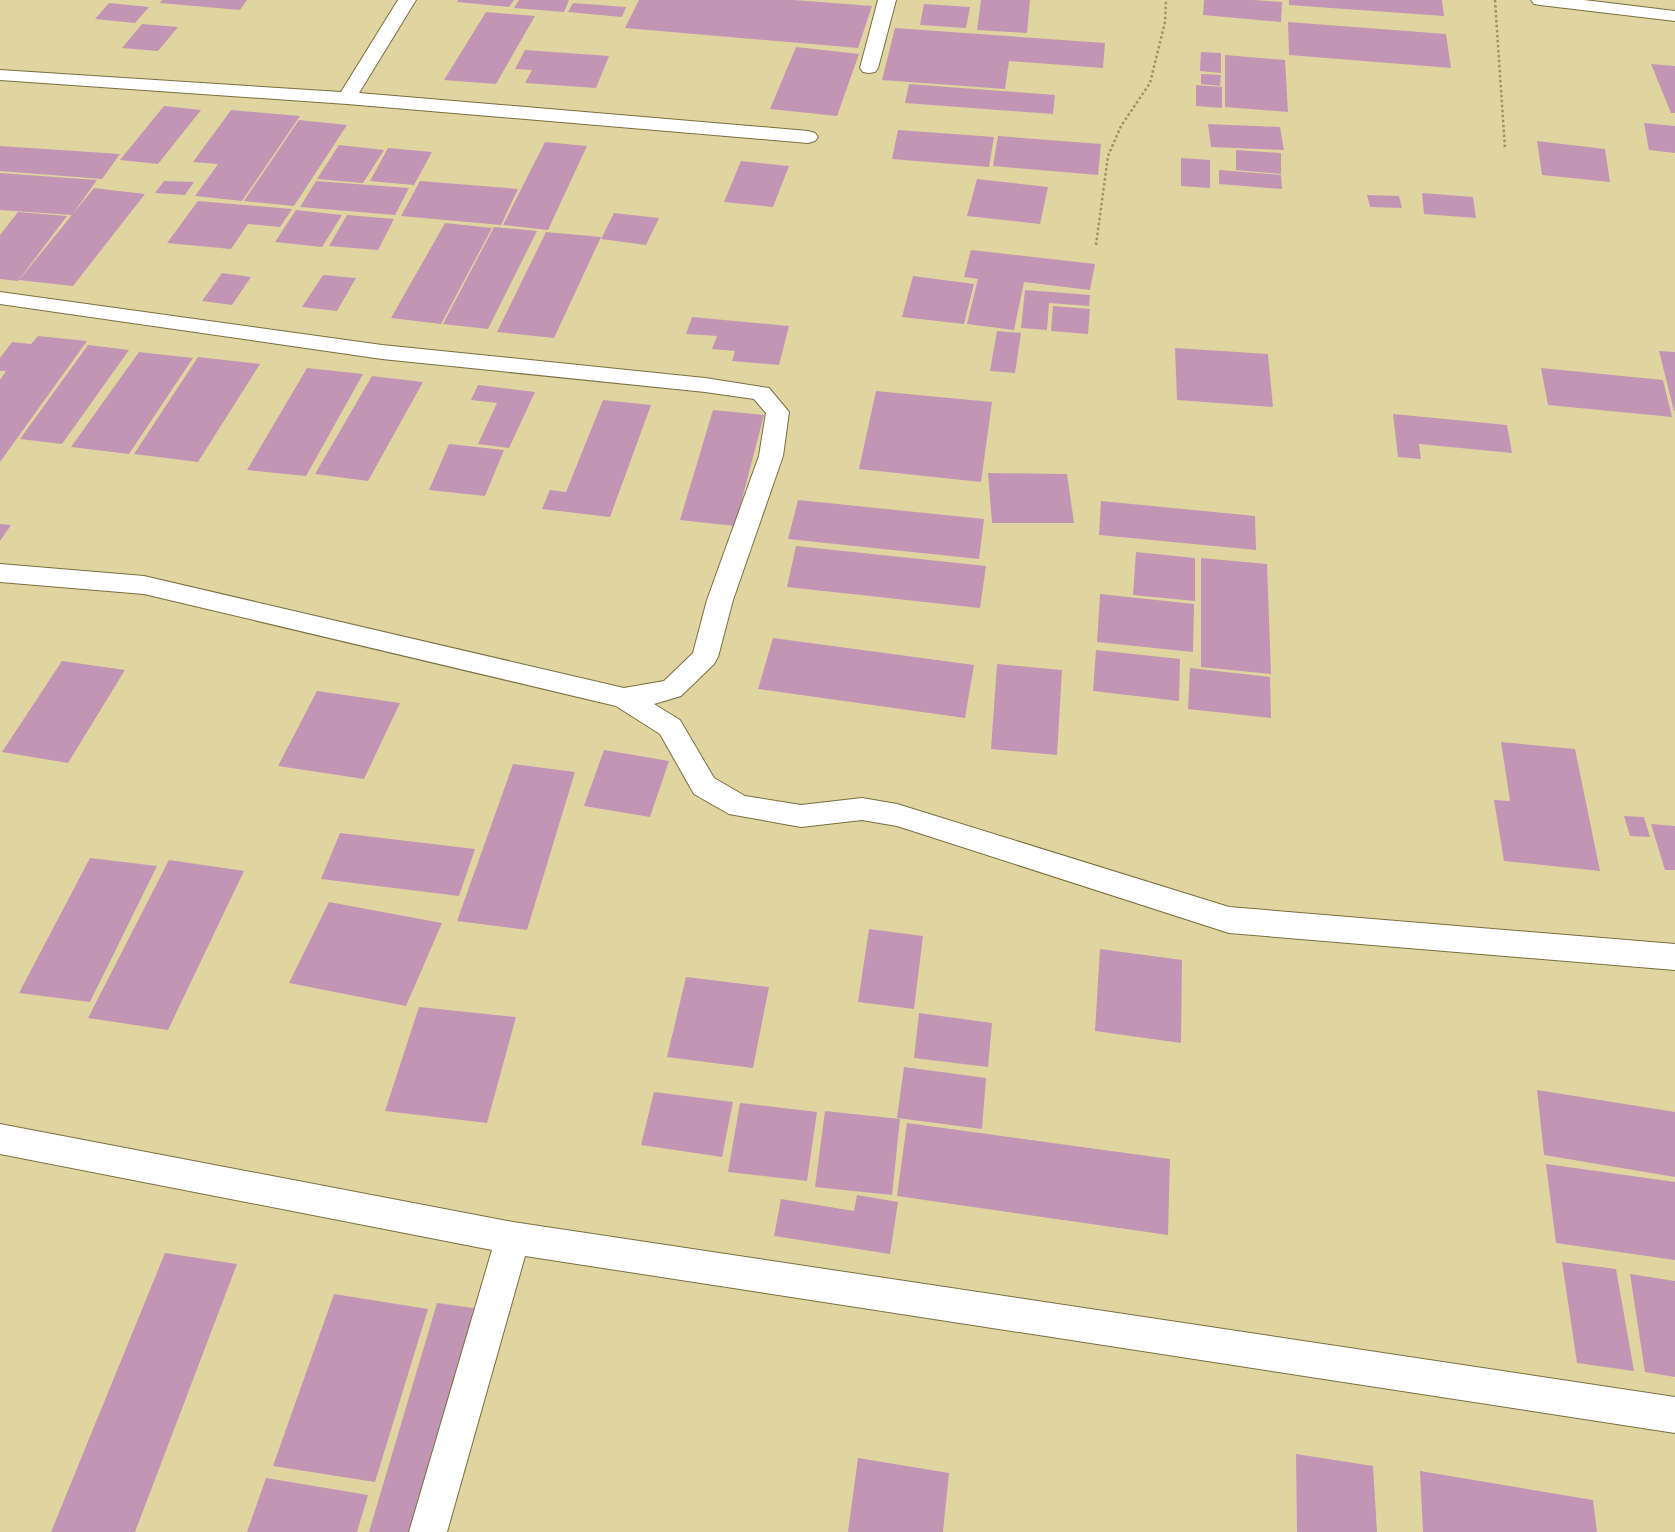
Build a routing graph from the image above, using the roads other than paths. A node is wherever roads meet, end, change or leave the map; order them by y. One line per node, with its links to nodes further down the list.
1 (407, 0): 7 (street)
2 (887, 0): 5 (street)
3 (1540, 0): 4 (street)
4 (1675, 16)
5 (869, 68)
6 (0, 75): 7 (street)
7 (347, 98): 8 (street)
8 (808, 137)
9 (0, 298): 11 (street)
10 (0, 573): 11 (street)
11 (624, 698): 12 (street)
12 (1675, 957)
13 (0, 1138): 14 (street)
14 (513, 1238): 15 (street); 16 (street)
15 (1675, 1415)
16 (428, 1532)

